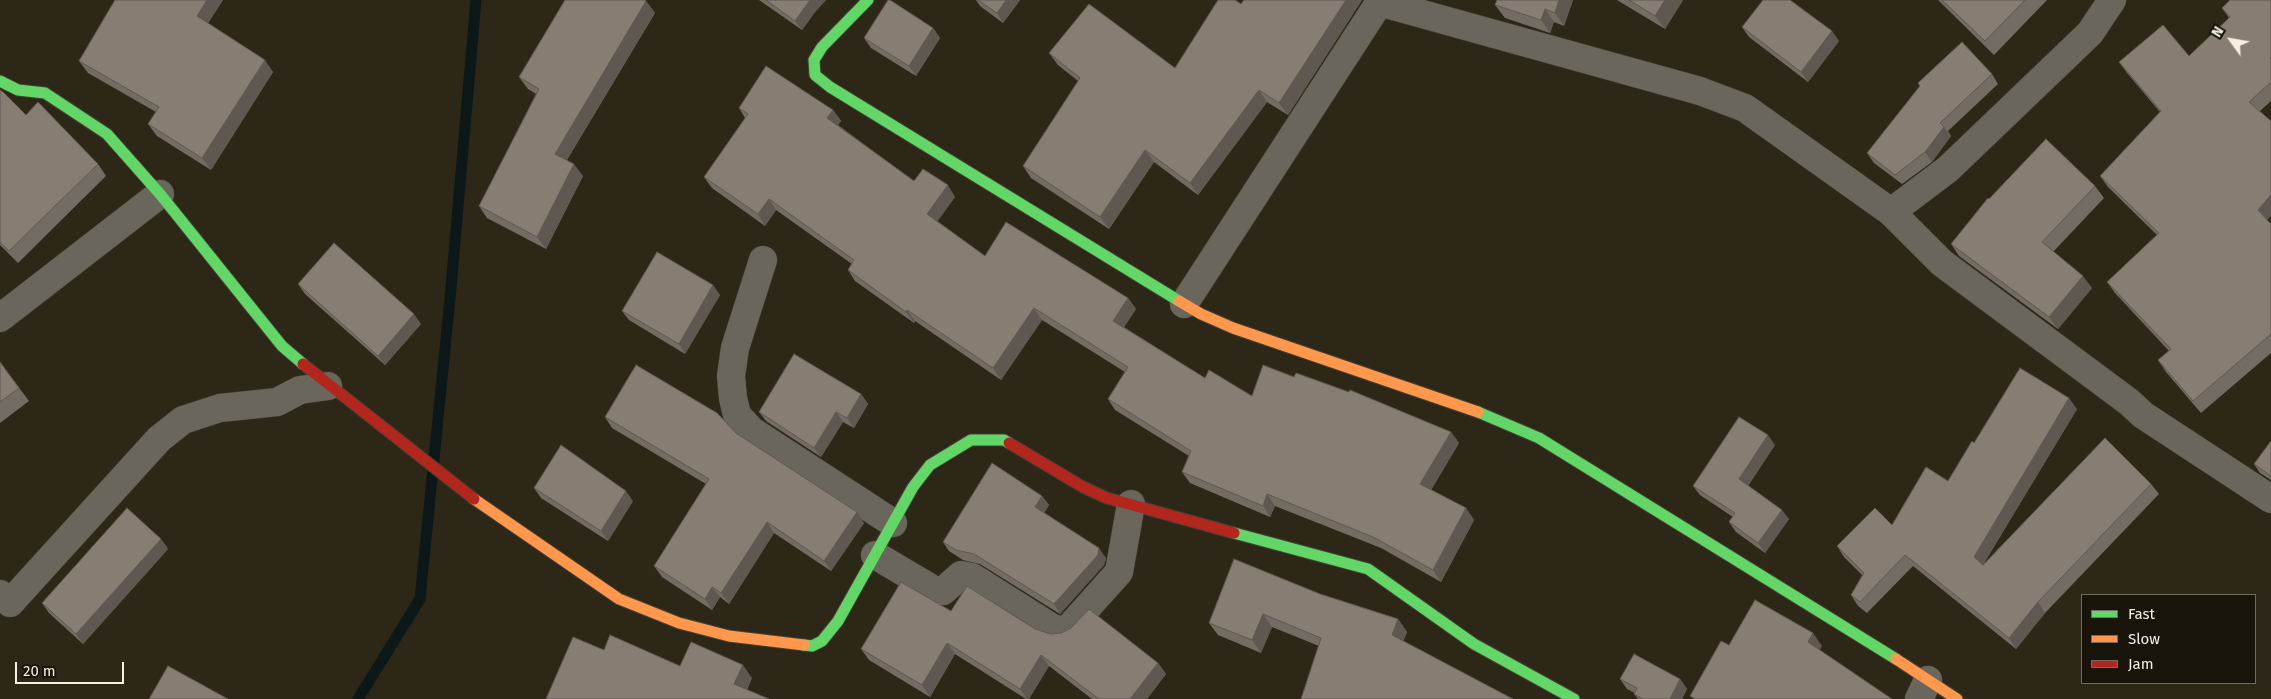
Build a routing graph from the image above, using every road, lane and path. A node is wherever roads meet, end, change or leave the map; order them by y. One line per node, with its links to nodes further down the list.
1 (868, 0): 8 (street)
2 (2112, 0): 6 (street)
3 (1380, 1): 6 (street); 8 (street)
4 (0, 81): 5 (street)
5 (160, 194): 9 (street); 10 (street)
6 (1891, 212): 11 (street)
7 (763, 260): 13 (street)
8 (1184, 304): 16 (street)
9 (0, 318)
10 (328, 386): 14 (street); 15 (street)
11 (2271, 499)
12 (1131, 504): 13 (street); 14 (street); 17 (street)
13 (893, 523): 14 (street)
14 (875, 555)
15 (0, 594)
16 (1924, 689): 18 (street)
17 (1574, 699)
18 (1957, 699)

